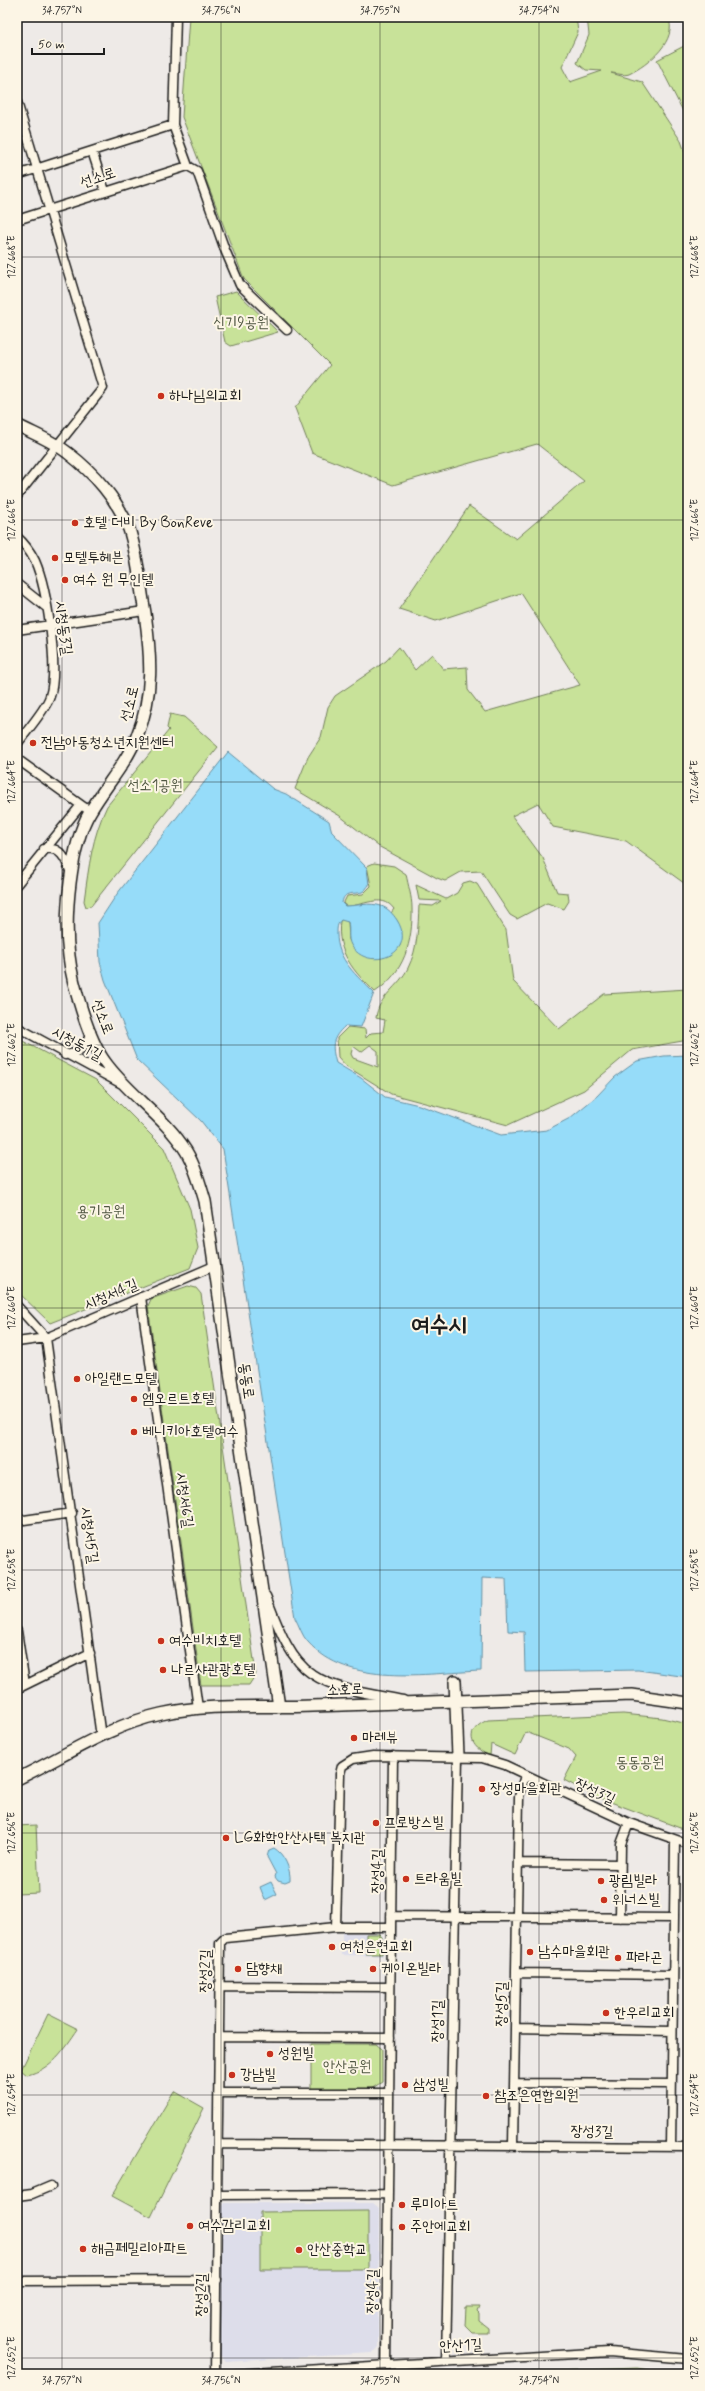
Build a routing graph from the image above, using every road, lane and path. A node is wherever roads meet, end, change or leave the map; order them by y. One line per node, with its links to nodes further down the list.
1 (176, 17): 3 (street)
2 (17, 102): 6 (street)
3 (173, 125): 4 (street); 5 (street)
4 (92, 151): 6 (street); 8 (street)
5 (188, 166): 8 (street, 선소로); 11 (street)
6 (37, 168): 7 (street); 9 (street)
7 (17, 175)
8 (105, 192): 9 (street, 선소로)
9 (51, 209): 10 (street, 선소로); 13 (street)
10 (17, 220)
11 (287, 330)
12 (17, 425): 13 (street, 선소로)
13 (55, 445): 14 (street); 18 (street, 선소로)
14 (17, 496)
15 (17, 537): 17 (street, 시청동3길)
16 (17, 584): 17 (street)
17 (46, 607): 19 (street, 시청동3길)
18 (144, 611): 19 (street); 24 (street, 선소로)
19 (49, 626): 20 (street); 21 (street, 시청동3길)
20 (17, 630)
21 (17, 744)
22 (17, 759): 23 (street)
23 (80, 804): 24 (street); 25 (street)
24 (90, 811): 26 (street, 선소로)
25 (44, 849): 26 (street); 27 (street)
26 (72, 874): 29 (street, 선소로)
27 (17, 884)
28 (17, 1028): 30 (street, 시청동1길)
29 (91, 1031): 30 (street); 31 (street, 선소로)
30 (65, 1055): 31 (street, 시청동1길)
31 (125, 1085): 32 (street, 동동로)
32 (214, 1266): 33 (street, 시청서4길); 39 (street, 동동로)
33 (141, 1297): 35 (street, 시청서4길); 48 (street, 시청서6길)
34 (17, 1306): 35 (street)
35 (46, 1338): 36 (street, 시청서4길); 37 (street, 시청서5길)
36 (17, 1342)
37 (72, 1513): 38 (street); 41 (street, 시청서5길)
38 (17, 1521)
39 (261, 1585): 46 (street); 49 (street, 동동로)
40 (17, 1631): 43 (street)
41 (90, 1653): 43 (street); 50 (street, 시청서5길)
42 (455, 1681): 45 (street, 장성1길)
43 (26, 1684): 44 (street)
44 (17, 1689)
45 (457, 1702): 46 (street, 소호로); 47 (street, 소호로); 52 (street, 장성1길)
46 (415, 1703): 49 (street, 소호로)
47 (688, 1703)
48 (198, 1708): 49 (street, 소호로); 50 (street, 소호로)
49 (279, 1708)
50 (101, 1737): 54 (street, 소호로)
51 (393, 1756): 52 (street); 60 (street, 장성4길); 65 (street)
52 (458, 1756): 53 (street, 장성3길); 61 (street, 장성1길)
53 (525, 1775): 55 (street, 장성3길); 58 (street, 장성5길)
54 (17, 1779)
55 (629, 1823): 56 (street, 장성3길); 59 (street)
56 (675, 1840): 57 (street, 장성3길); 64 (street)
57 (688, 1844)
58 (518, 1863): 59 (street); 62 (street, 장성5길)
59 (620, 1864): 63 (street)
60 (391, 1916): 61 (street); 66 (street, 장성4길)
61 (455, 1916): 62 (street); 81 (street, 장성1길)
62 (517, 1917): 63 (street); 67 (street, 장성5길)
63 (620, 1918): 64 (street)
64 (674, 1918): 68 (street)
65 (336, 1926): 66 (street, 장성2길); 69 (street, 장성2길)
66 (391, 1927): 70 (street, 장성4길)
67 (516, 1973): 68 (street); 71 (street, 장성5길)
68 (673, 1975): 72 (street)
69 (220, 1986): 70 (street); 73 (street, 장성2길)
70 (390, 1986): 74 (street, 장성4길)
71 (515, 2028): 72 (street); 75 (street, 장성5길)
72 (672, 2030): 76 (street)
73 (219, 2038): 74 (street); 77 (street, 장성2길)
74 (390, 2038): 78 (street, 장성4길)
75 (514, 2083): 76 (street); 82 (street, 장성5길)
76 (671, 2084): 83 (street)
77 (219, 2093): 78 (street); 79 (street, 장성2길)
78 (389, 2093): 80 (street, 장성4길)
79 (218, 2144): 80 (street, 장성3길); 87 (street, 장성2길)
80 (388, 2144): 81 (street, 장성3길); 86 (street, 장성4길)
81 (450, 2145): 82 (street, 장성3길); 92 (street, 장성1길)
82 (513, 2145): 83 (street, 장성3길)
83 (671, 2147): 84 (street, 장성3길)
84 (688, 2147)
85 (51, 2186): 88 (street)
86 (388, 2194): 87 (street); 93 (street, 장성4길)
87 (218, 2195): 89 (street, 장성2길)
88 (17, 2196)
89 (217, 2280): 90 (street); 94 (street, 장성2길)
90 (17, 2281)
91 (688, 2359): 92 (street, 안산1길)
92 (446, 2361): 93 (street, 안산1길)
93 (386, 2364): 95 (street, 안산1길)
94 (216, 2374)
95 (236, 2374)

